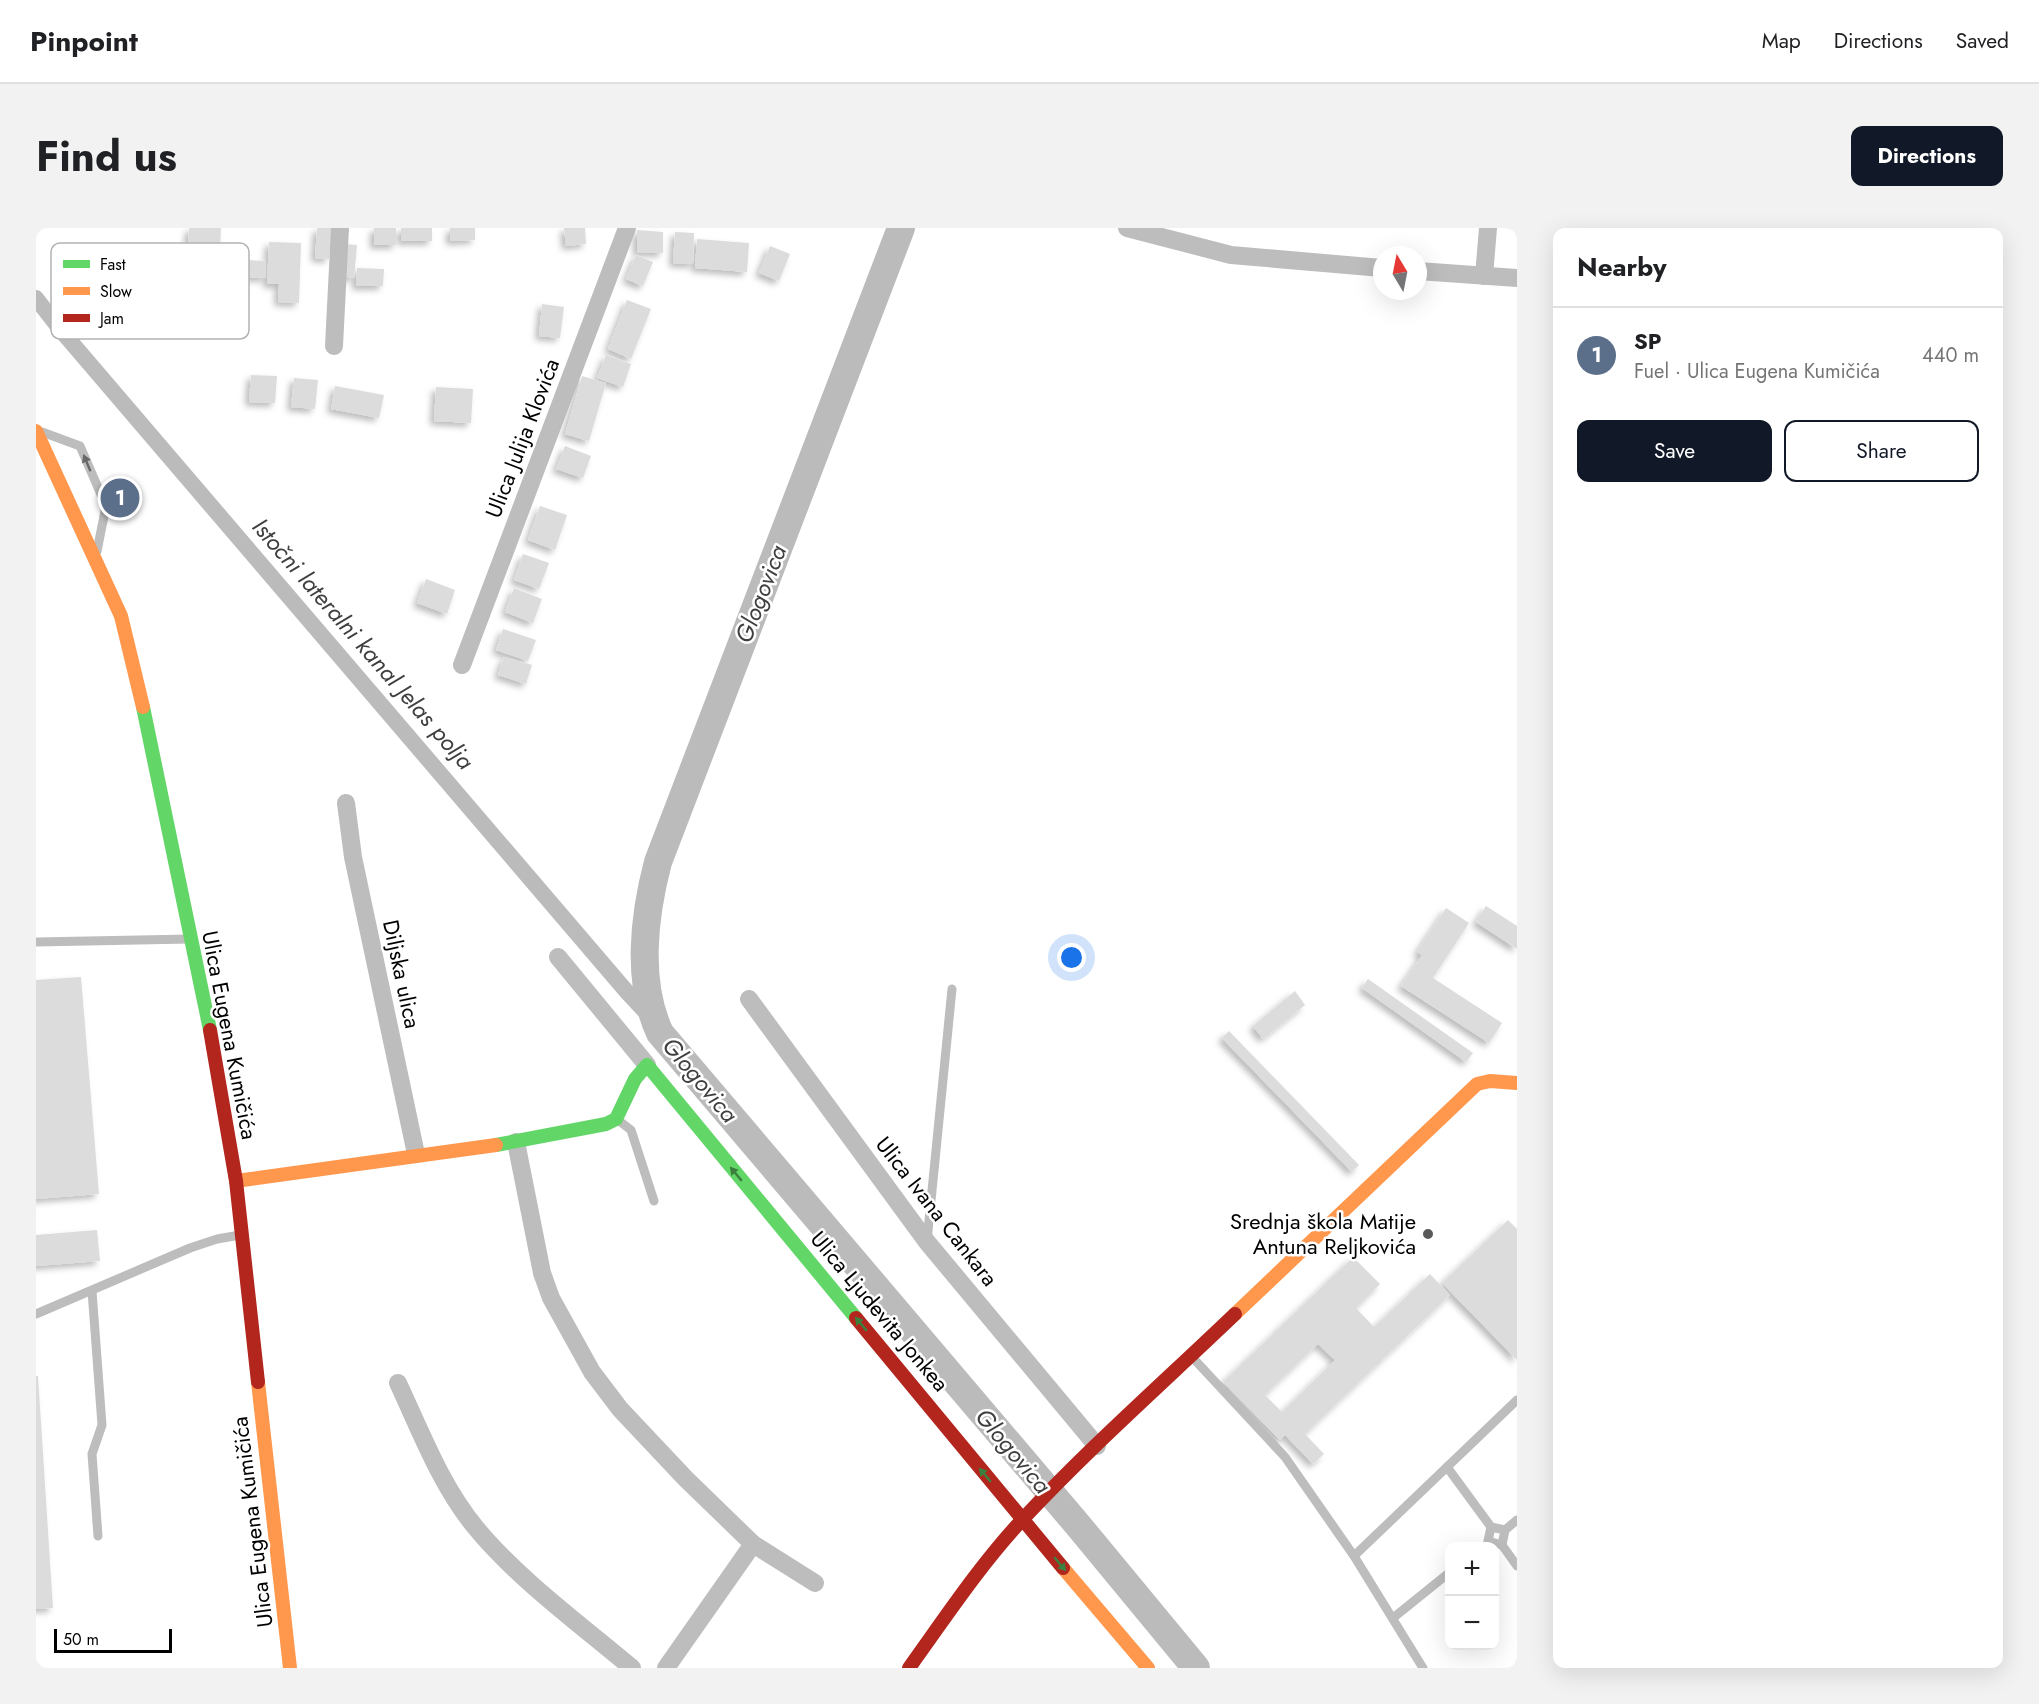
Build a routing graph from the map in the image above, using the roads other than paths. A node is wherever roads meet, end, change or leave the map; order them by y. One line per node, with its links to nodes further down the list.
1 (340, 228): 9 (street)
2 (627, 228): 12 (street, Ulica Julija Klovića)
3 (1127, 228): 5 (street)
4 (1488, 228): 7 (street)
5 (1373, 267)
6 (1427, 272): 7 (street)
7 (1484, 276): 8 (street)
8 (1517, 278)
9 (334, 346)
10 (36, 431): 11 (street, Ulica Eugena Kumičića); 11 (lane, one-way to 10)
11 (96, 559): 14 (street, Ulica Eugena Kumičića)
12 (462, 665)
13 (346, 803): 23 (street, Diljska ulica)
14 (191, 939): 15 (lane); 24 (street, Ulica Eugena Kumičića)
15 (36, 942)
16 (558, 957): 19 (street, Ulica Ljudevita Jonkea)
17 (952, 989): 27 (lane)
18 (749, 999): 27 (street, Ulica Ivana Cankara)
19 (647, 1065): 21 (street); 35 (street, Ulica Ljudevita Jonkea, one-way to 19)
20 (1517, 1083): 30 (street)
21 (616, 1119): 22 (street); 25 (lane)
22 (516, 1142): 23 (street); 41 (street)
23 (416, 1154): 24 (street)
24 (236, 1181): 26 (street, Ulica Eugena Kumičića)
25 (654, 1201)
26 (241, 1234): 28 (lane); 49 (street, Ulica Eugena Kumičića)
27 (927, 1242): 33 (street, Ulica Ivana Cankara)
28 (92, 1290): 29 (lane); 39 (lane)
29 (36, 1314)
30 (1191, 1356): 33 (street); 44 (lane)
31 (398, 1383): 50 (street)
32 (1517, 1400): 34 (lane)
33 (1091, 1452): 35 (street)
34 (1447, 1467): 37 (lane); 44 (lane)
35 (1026, 1515): 52 (street); 53 (street, Ulica Ljudevita Jonkea, one-way to 53)
36 (1517, 1520): 38 (lane)
37 (1491, 1527): 38 (lane); 40 (lane)
38 (1505, 1530): 43 (lane)
39 (98, 1536)
40 (1486, 1542)
41 (753, 1544): 47 (street); 51 (street)
42 (1499, 1545): 43 (lane)
43 (1502, 1545): 45 (lane)
44 (1354, 1556): 48 (lane)
45 (1517, 1566)
46 (1445, 1575): 48 (lane)
47 (815, 1583)
48 (1393, 1618): 54 (lane)
49 (290, 1668)
50 (632, 1668)
51 (666, 1668)
52 (909, 1668)
53 (1148, 1668)
54 (1423, 1668)

